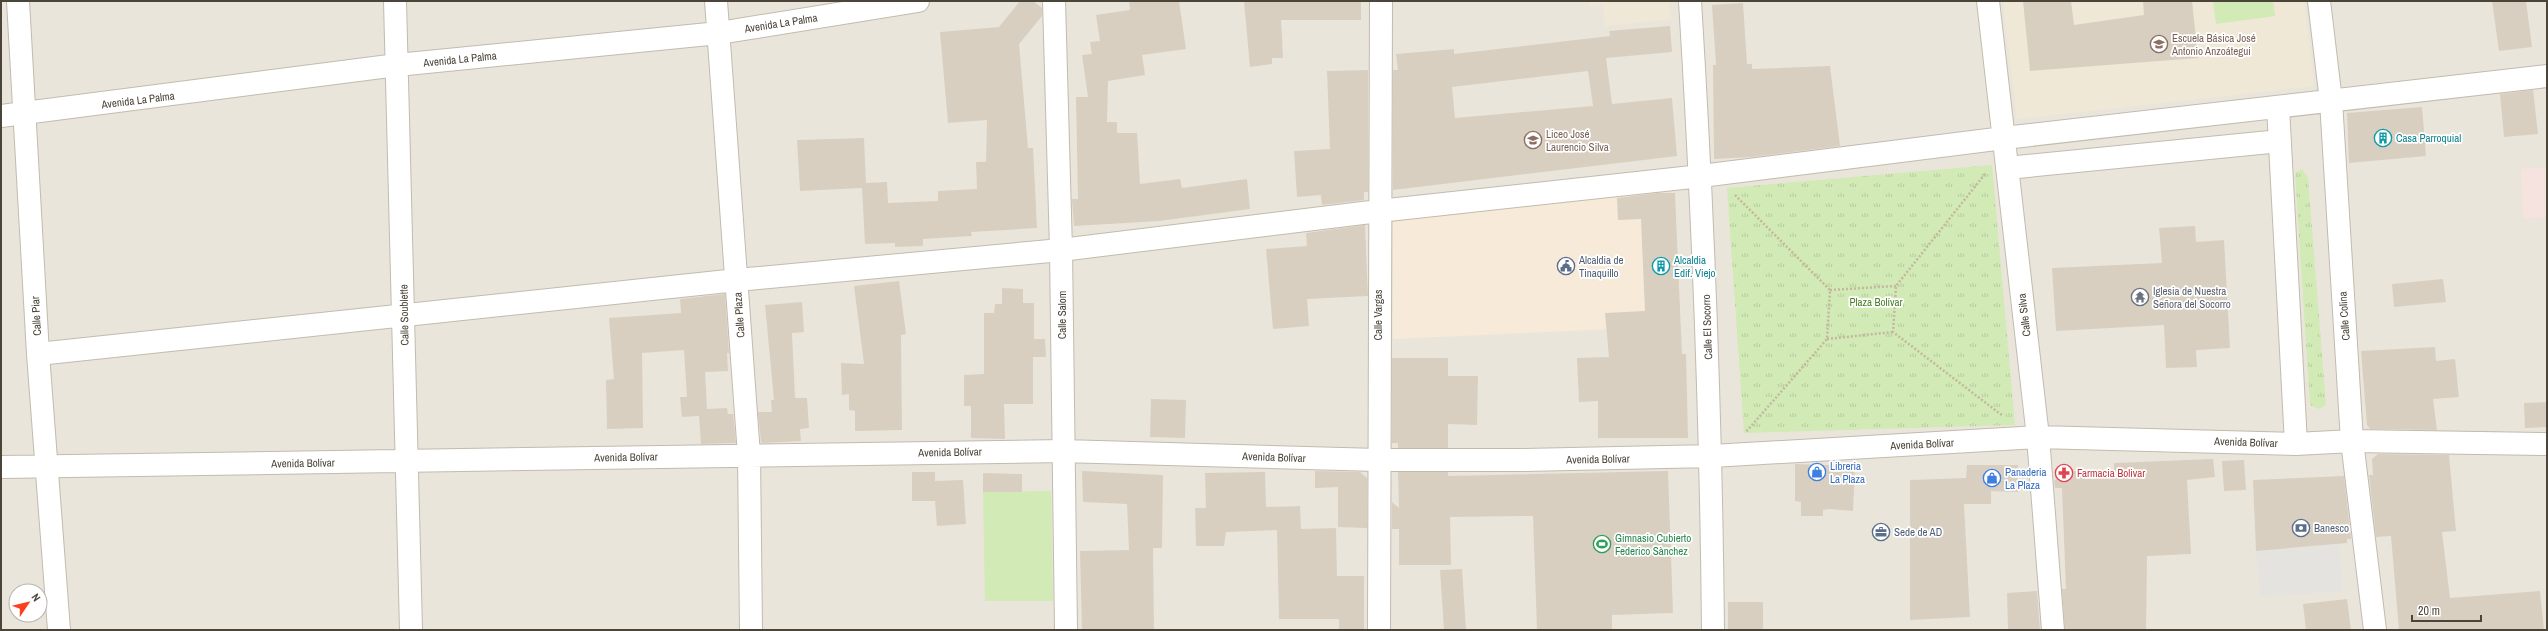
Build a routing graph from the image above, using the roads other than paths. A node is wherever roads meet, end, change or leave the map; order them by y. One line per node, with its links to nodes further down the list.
1 (18, 1): 15 (street, Calle Piar)
2 (395, 1): 11 (street, Calle Soublette)
3 (716, 1): 10 (street, Calle Plaza)
4 (918, 1): 10 (street, Avenida La Palma)
5 (1054, 1): 22 (street, Calle Salom)
6 (1381, 1): 21 (street, Calle Vargas)
7 (1690, 1): 20 (street, Calle El Socorro)
8 (1988, 1): 17 (street, Calle Silva)
9 (2319, 1): 13 (street, Calle Colina)
10 (719, 33): 11 (street, Avenida La Palma); 23 (street, Calle Plaza)
11 (397, 66): 15 (street, Avenida La Palma); 24 (street, Calle Soublette)
12 (2547, 76): 13 (street)
13 (2331, 100): 14 (street); 27 (street, Calle Colina)
14 (2278, 107): 17 (street); 18 (street)
15 (24, 114): 16 (street, Avenida La Palma); 25 (street, Calle Piar)
16 (1, 116)
17 (2004, 138): 19 (street, Calle Silva); 20 (street)
18 (2280, 141): 19 (street); 28 (street)
19 (1997, 169): 26 (street, Calle Silva)
20 (1700, 176): 21 (street); 32 (street, Calle El Socorro)
21 (1379, 211): 22 (street); 33 (street, Calle Vargas)
22 (1062, 250): 23 (street); 30 (street, Calle Salom)
23 (737, 280): 24 (street); 31 (street, Calle Plaza)
24 (404, 317): 25 (street); 34 (street, Calle Soublette)
25 (38, 354): 36 (street, Calle Piar)
26 (2038, 437): 28 (street, Avenida Bolívar); 32 (street, Avenida Bolívar); 43 (street, Calle Silva)
27 (2352, 440): 28 (street, Avenida Bolívar); 29 (street, Avenida Bolívar); 44 (street, Calle Colina)
28 (2296, 444)
29 (2547, 444)
30 (1063, 451): 31 (street, Avenida Bolívar); 33 (street, Avenida Bolívar); 40 (street, Calle Salom)
31 (749, 455): 34 (street, Avenida Bolívar); 39 (street, Calle Plaza)
32 (1712, 456): 33 (street, Avenida Bolívar); 42 (street, Calle El Socorro)
33 (1378, 460): 41 (street, Calle Vargas)
34 (405, 462): 36 (street, Avenida Bolívar); 38 (street, Calle Soublette)
35 (1, 467): 36 (street, Avenida Bolívar)
36 (47, 467): 37 (street, Calle Piar)
37 (59, 630)
38 (411, 630)
39 (751, 630)
40 (1066, 630)
41 (1379, 630)
42 (1713, 630)
43 (2054, 630)
44 (2375, 630)

